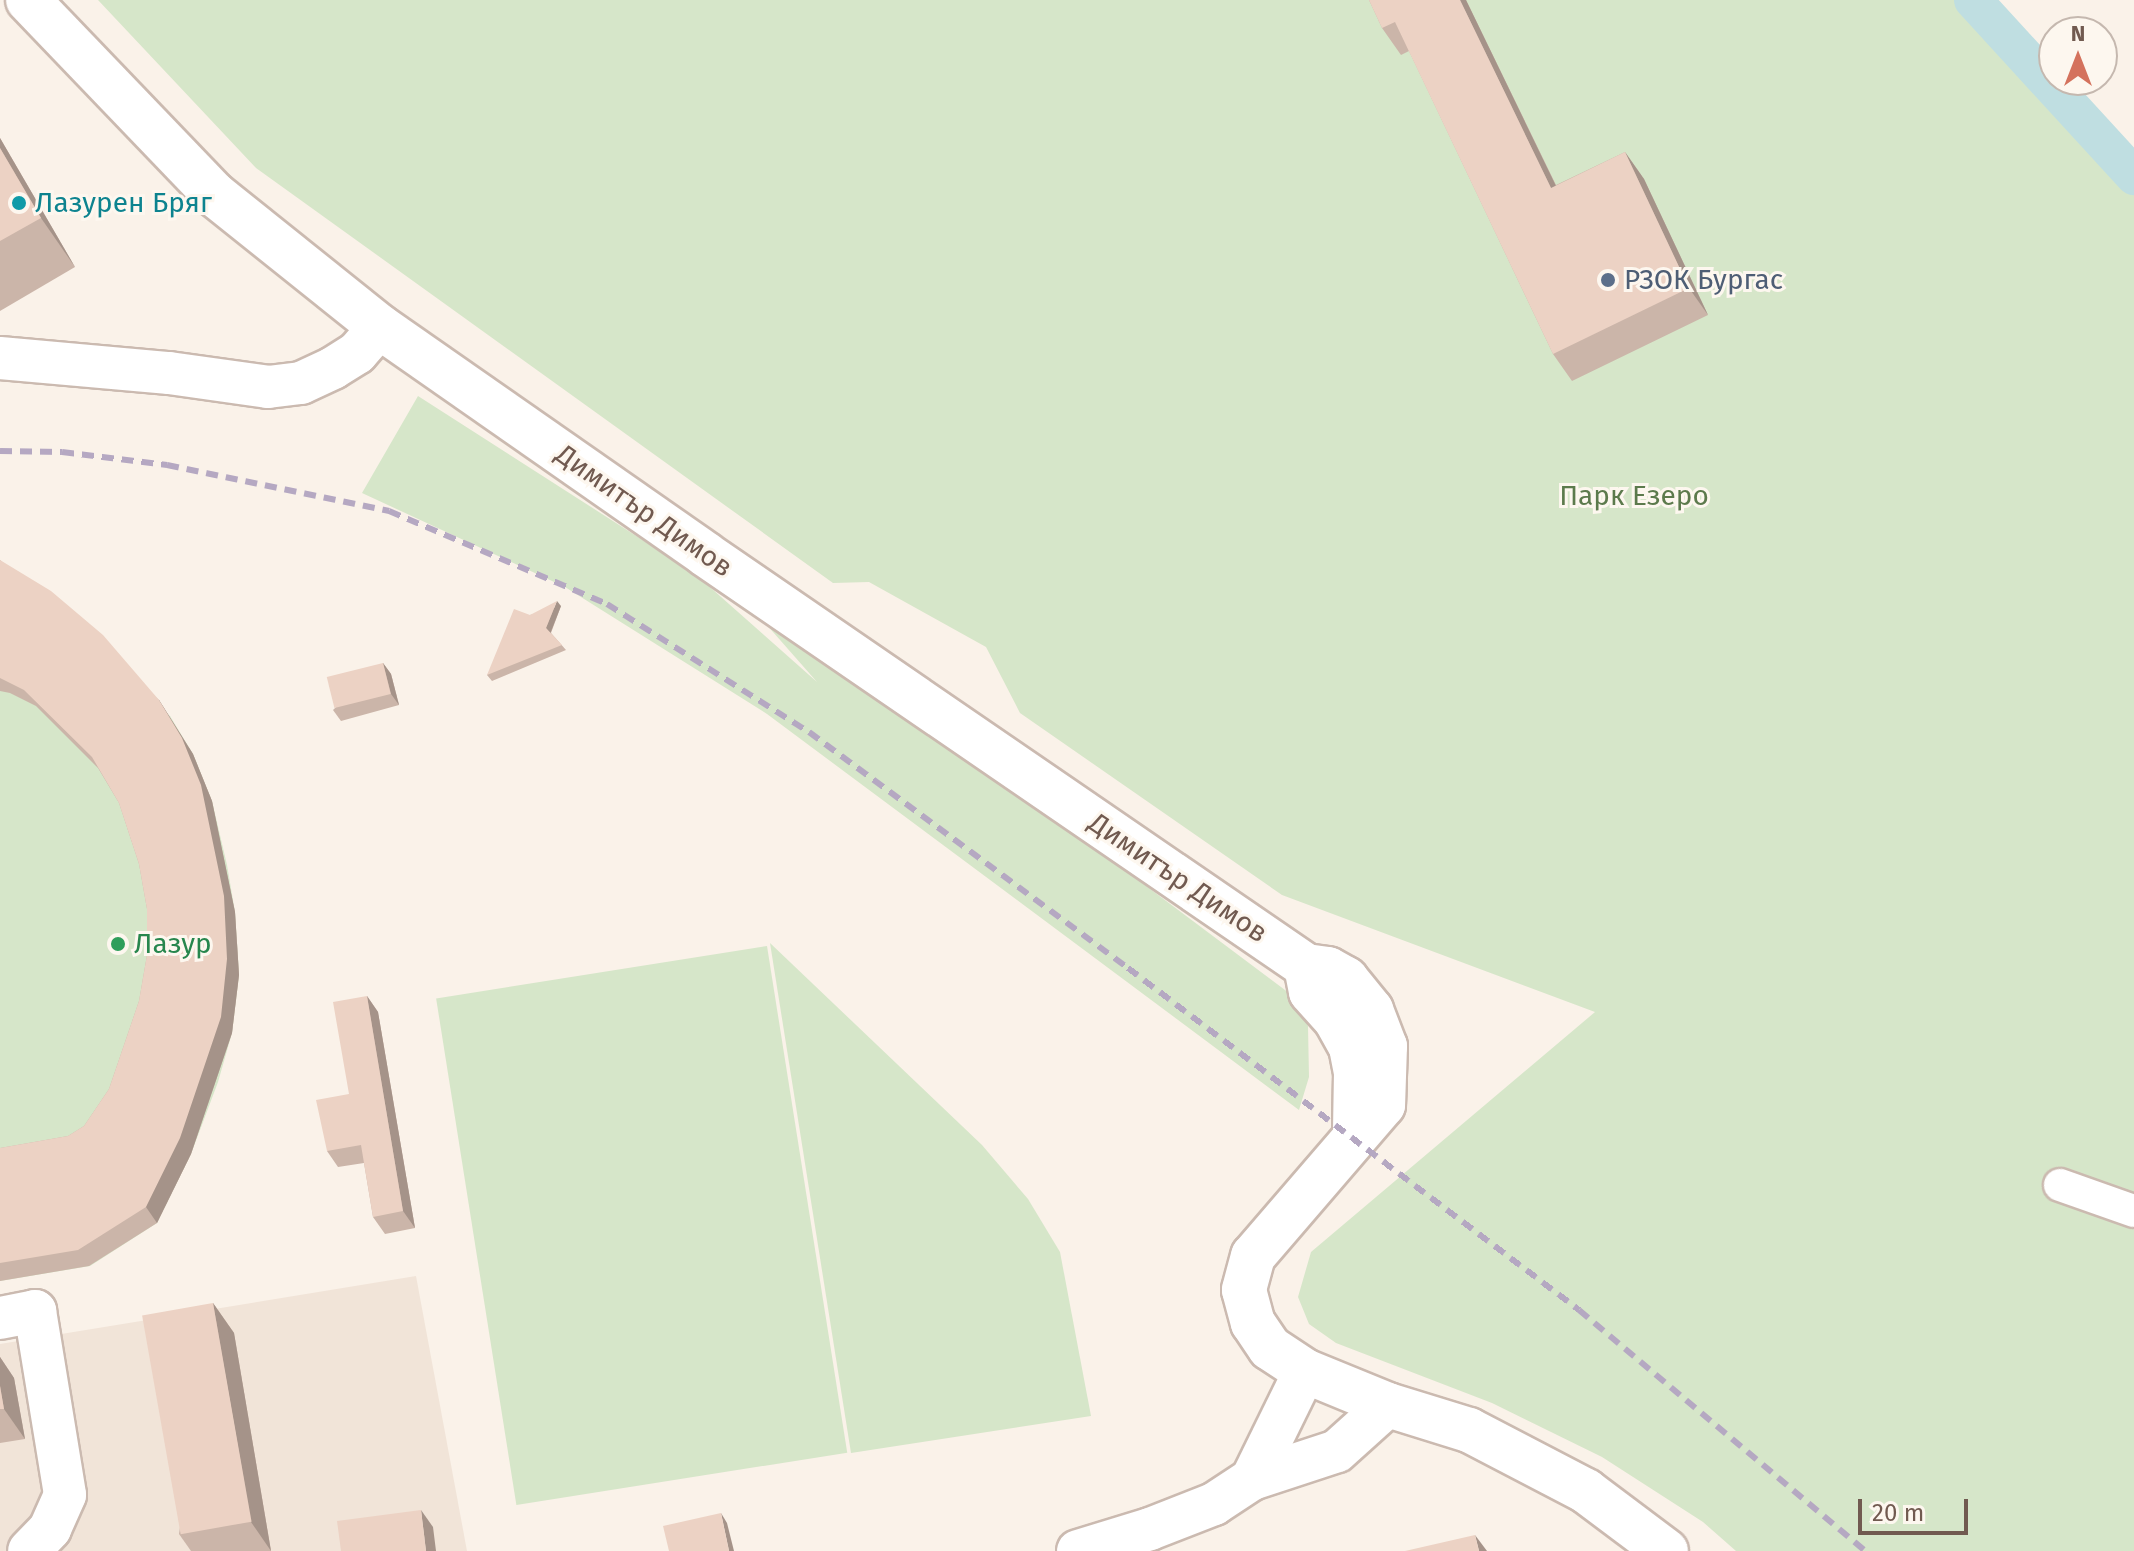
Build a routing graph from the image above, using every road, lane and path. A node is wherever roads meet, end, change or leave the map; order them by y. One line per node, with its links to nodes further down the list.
1 (28, 0): 2 (main road, Димитър Димов)
2 (380, 327): 3 (street); 7 (main road, Димитър Димов)
3 (0, 358)
4 (2060, 1185): 5 (street)
5 (2134, 1211)
6 (17, 1314): 10 (street)
7 (1305, 1371): 8 (main road); 9 (street)
8 (1388, 1405): 9 (street); 12 (main road)
9 (1252, 1479): 11 (street)
10 (29, 1551)
11 (1078, 1551)
12 (1666, 1551)

